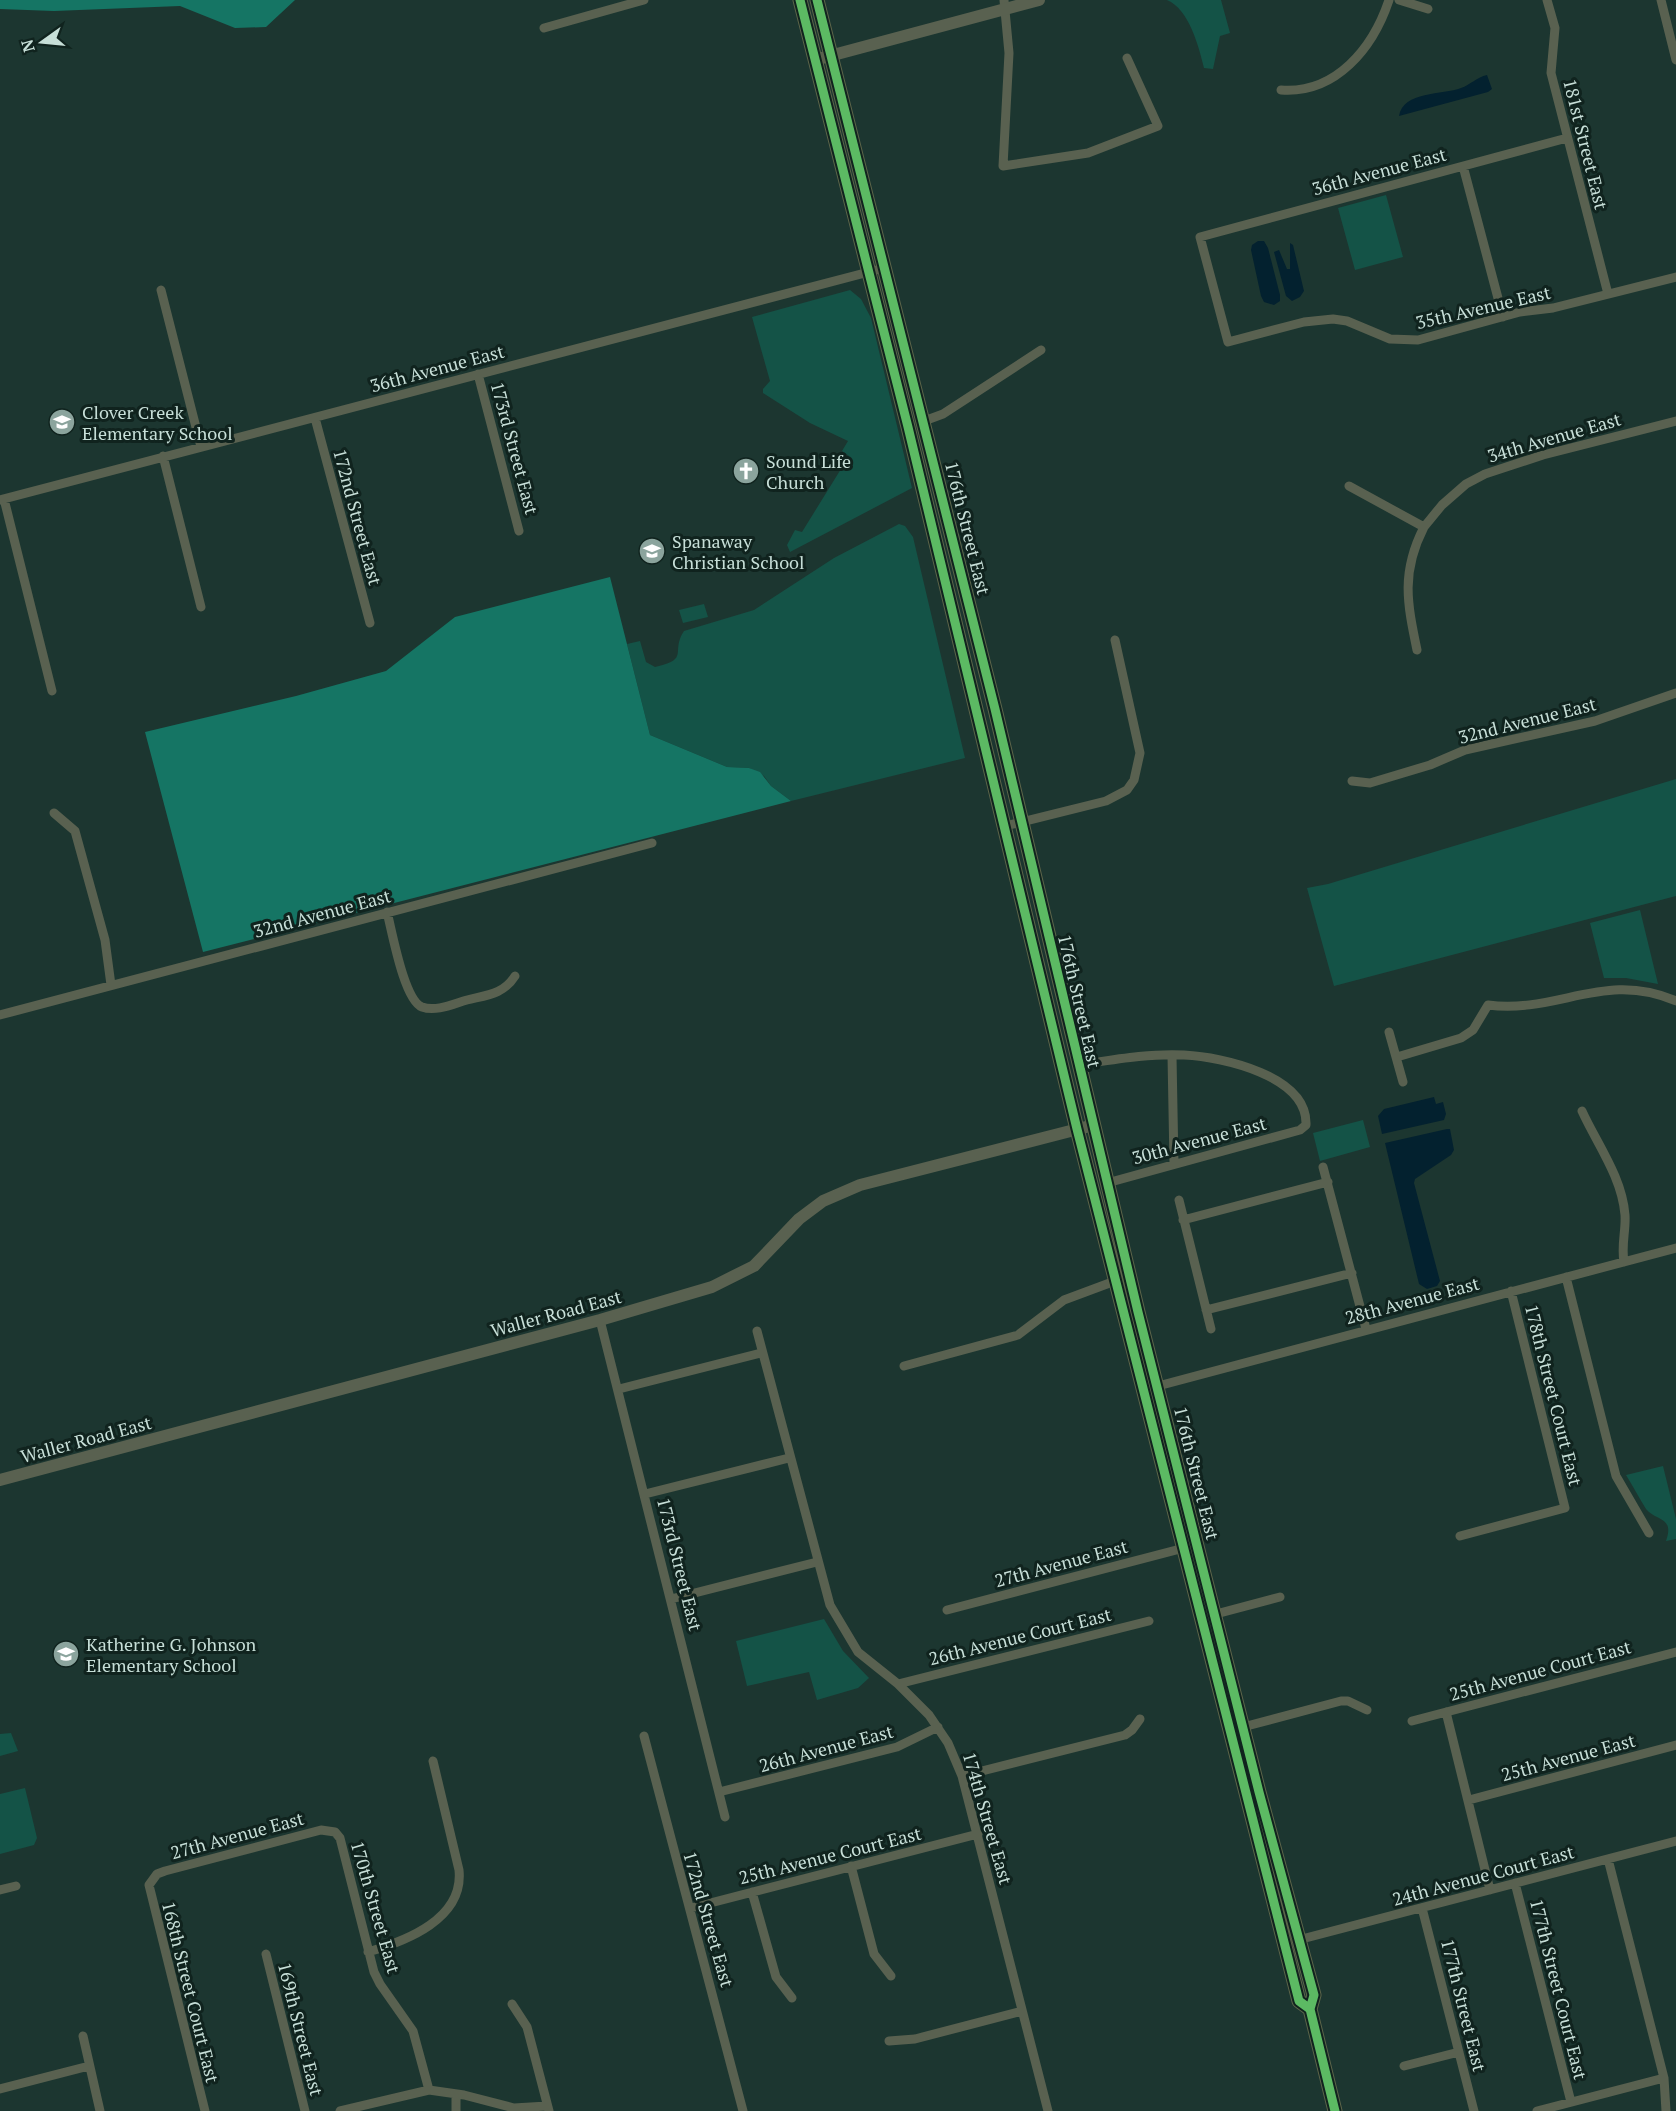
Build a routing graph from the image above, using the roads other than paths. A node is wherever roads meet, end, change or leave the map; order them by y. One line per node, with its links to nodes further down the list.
1 (644, 0): 11 (street)
2 (800, 0): 14 (main road, 176th Street East)
3 (817, 0): 12 (main road, 176th Street East)
4 (1039, 0): 9 (street)
5 (1389, 0): 16 (street)
6 (1399, 0): 10 (street)
7 (1547, 0): 17 (street, 181st Street East)
8 (1661, 0): 15 (street)
9 (1005, 4): 12 (street); 13 (street)
10 (1428, 9)
11 (544, 28)
12 (832, 55): 14 (street); 19 (main road, 176th Street East)
13 (1127, 58)
14 (815, 59): 19 (main road, 176th Street East)
15 (1676, 60)
16 (1281, 90)
17 (1568, 138): 18 (street, 36th Avenue East); 22 (street, 181st Street East)
18 (1463, 166): 23 (street); 24 (street, 36th Avenue East)
19 (876, 270): 26 (street, 36th Avenue East); 29 (main road, 176th Street East); 44 (main road, 176th Street East)
20 (1676, 277): 22 (street, 35th Avenue East)
21 (161, 290): 30 (street)
22 (1608, 294): 23 (street, 35th Avenue East)
23 (1503, 317): 24 (street, 35th Avenue East)
24 (1228, 342)
25 (1041, 350): 29 (street)
26 (478, 374): 27 (street, 36th Avenue East); 35 (street, 173rd Street East)
27 (315, 418): 30 (street, 36th Avenue East); 37 (street, 172nd Street East)
28 (1676, 421): 34 (street, 34th Avenue East)
29 (924, 422): 44 (main road, 176th Street East)
30 (201, 447): 31 (street, 36th Avenue East)
31 (163, 456): 33 (street, 36th Avenue East); 36 (street)
32 (1349, 486): 34 (street)
33 (2, 500): 40 (street)
34 (1424, 527): 39 (street, 34th Avenue East)
35 (519, 531)
36 (201, 607)
37 (370, 623)
38 (1115, 640): 44 (street)
39 (1417, 650)
40 (52, 690)
41 (1676, 693): 42 (street, 32nd Avenue East)
42 (1352, 781)
43 (54, 813): 48 (street)
44 (1013, 824): 54 (main road, 176th Street East); 58 (main road, 176th Street East)
45 (652, 843): 46 (street, 32nd Avenue East)
46 (387, 912): 47 (street); 48 (street, 32nd Avenue East)
47 (515, 976)
48 (111, 985): 50 (street, 32nd Avenue East)
49 (1676, 1001): 53 (street)
50 (0, 1015)
51 (1389, 1032): 53 (street)
52 (1172, 1056): 54 (street); 59 (street); 59 (street, 30th Avenue East)
53 (1397, 1057): 55 (street)
54 (1078, 1065): 57 (main road, 176th Street East)
55 (1403, 1082)
56 (1582, 1111): 66 (street)
57 (1093, 1125): 58 (street, Waller Road East); 62 (main road, 176th Street East)
58 (1077, 1129): 69 (main road, 176th Street East); 72 (street, Waller Road East)
59 (1174, 1164): 62 (street, 30th Avenue East)
60 (1323, 1167): 61 (street)
61 (1328, 1182): 64 (street); 67 (street)
62 (1107, 1183): 79 (main road, 176th Street East)
63 (1179, 1200): 64 (street)
64 (1183, 1220): 71 (street)
65 (1676, 1249): 66 (street, 28th Avenue East)
66 (1624, 1262): 68 (street, 28th Avenue East)
67 (1352, 1273): 71 (street); 75 (street)
68 (1566, 1277): 70 (street, 28th Avenue East); 84 (street)
69 (1115, 1281): 73 (main road, 176th Street East); 78 (street)
70 (1510, 1291): 75 (street, 28th Avenue East); 85 (street, 178th Street Court East)
71 (1206, 1310): 74 (street)
72 (600, 1320): 80 (street, 173rd Street East); 82 (street, Waller Road East)
73 (1127, 1327): 79 (main road); 86 (main road, 176th Street East)
74 (1211, 1329)
75 (1366, 1329): 79 (street, 28th Avenue East)
76 (757, 1331): 77 (street, 174th Street East)
77 (761, 1353): 80 (street); 81 (street, 174th Street East)
78 (904, 1366)
79 (1158, 1386): 91 (main road, 176th Street East)
80 (619, 1389): 83 (street, 173rd Street East)
81 (789, 1458): 83 (street); 87 (street, 174th Street East)
82 (0, 1480)
83 (645, 1494): 89 (street, 173rd Street East)
84 (1649, 1533)
85 (1460, 1536)
86 (1184, 1548): 90 (street, 27th Avenue East); 94 (main road, 176th Street East)
87 (817, 1562): 89 (street); 95 (street, 174th Street East)
88 (1280, 1597): 91 (street)
89 (671, 1599): 107 (street, 173rd Street East)
90 (946, 1610)
91 (1216, 1614): 101 (main road, 176th Street East)
92 (1149, 1621): 95 (street, 26th Avenue Court East)
93 (1676, 1652): 97 (street, 25th Avenue Court East)
94 (1216, 1671): 103 (main road); 129 (main road, 176th Street East)
95 (898, 1684): 100 (street, 174th Street East)
96 (1367, 1710): 101 (street)
97 (1446, 1712): 99 (street, 25th Avenue Court East); 108 (street)
98 (1140, 1719): 106 (street)
99 (1413, 1720)
100 (938, 1727): 106 (street, 174th Street East); 107 (street, 26th Avenue East)
101 (1243, 1727): 103 (main road, 176th Street East)
102 (644, 1736): 121 (street, 172nd Street East)
103 (1247, 1742): 123 (main road, 176th Street East)
104 (1676, 1745): 108 (street, 25th Avenue East)
105 (433, 1761): 124 (street)
106 (962, 1776): 111 (street, 174th Street East)
107 (719, 1792): 109 (street, 173rd Street East)
108 (1469, 1800): 119 (street)
109 (725, 1817)
110 (334, 1832): 115 (street, 27th Avenue East); 124 (street, 170th Street East)
111 (978, 1834): 114 (street, 25th Avenue Court East); 130 (street, 174th Street East)
112 (1676, 1841): 113 (street, 24th Avenue Court East)
113 (1608, 1859): 116 (street, 24th Avenue Court East); 136 (street)
114 (851, 1866): 120 (street, 25th Avenue Court East); 126 (street)
115 (152, 1881): 143 (street, 168th Street Court East)
116 (1515, 1883): 119 (street, 24th Avenue Court East); 140 (street, 177th Street Court East)
117 (16, 1886): 118 (street)
118 (0, 1890)
119 (1490, 1890): 122 (street, 24th Avenue Court East)
120 (753, 1892): 121 (street, 25th Avenue Court East); 127 (street)
121 (691, 1908): 147 (street, 172nd Street East)
122 (1422, 1908): 123 (street, 24th Avenue Court East); 133 (street, 177th Street East)
123 (1298, 1940): 129 (main road, 176th Street East)
124 (368, 1952): 138 (street, 170th Street East)
125 (266, 1954): 144 (street, 169th Street East)
126 (891, 1976)
127 (792, 1998)
128 (513, 2004): 141 (street)
129 (1310, 2009): 149 (main road, 176th Street East)
130 (1022, 2012): 132 (street); 148 (street, 174th Street East)
131 (83, 2036): 134 (street)
132 (889, 2041)
133 (1459, 2052): 135 (street); 150 (street, 177th Street East)
134 (89, 2066): 137 (street); 142 (street)
135 (1404, 2066)
136 (1664, 2078): 140 (street); 152 (street)
137 (0, 2089)
138 (429, 2090): 139 (street); 145 (street)
139 (456, 2094): 141 (street); 146 (street)
140 (1571, 2102): 151 (street)
141 (548, 2108)
142 (100, 2111)
143 (205, 2111)
144 (305, 2111)
145 (340, 2111)
146 (456, 2111)
147 (743, 2111)
148 (1048, 2111)
149 (1335, 2111)
150 (1474, 2111)
151 (1537, 2111)
152 (1666, 2111)

